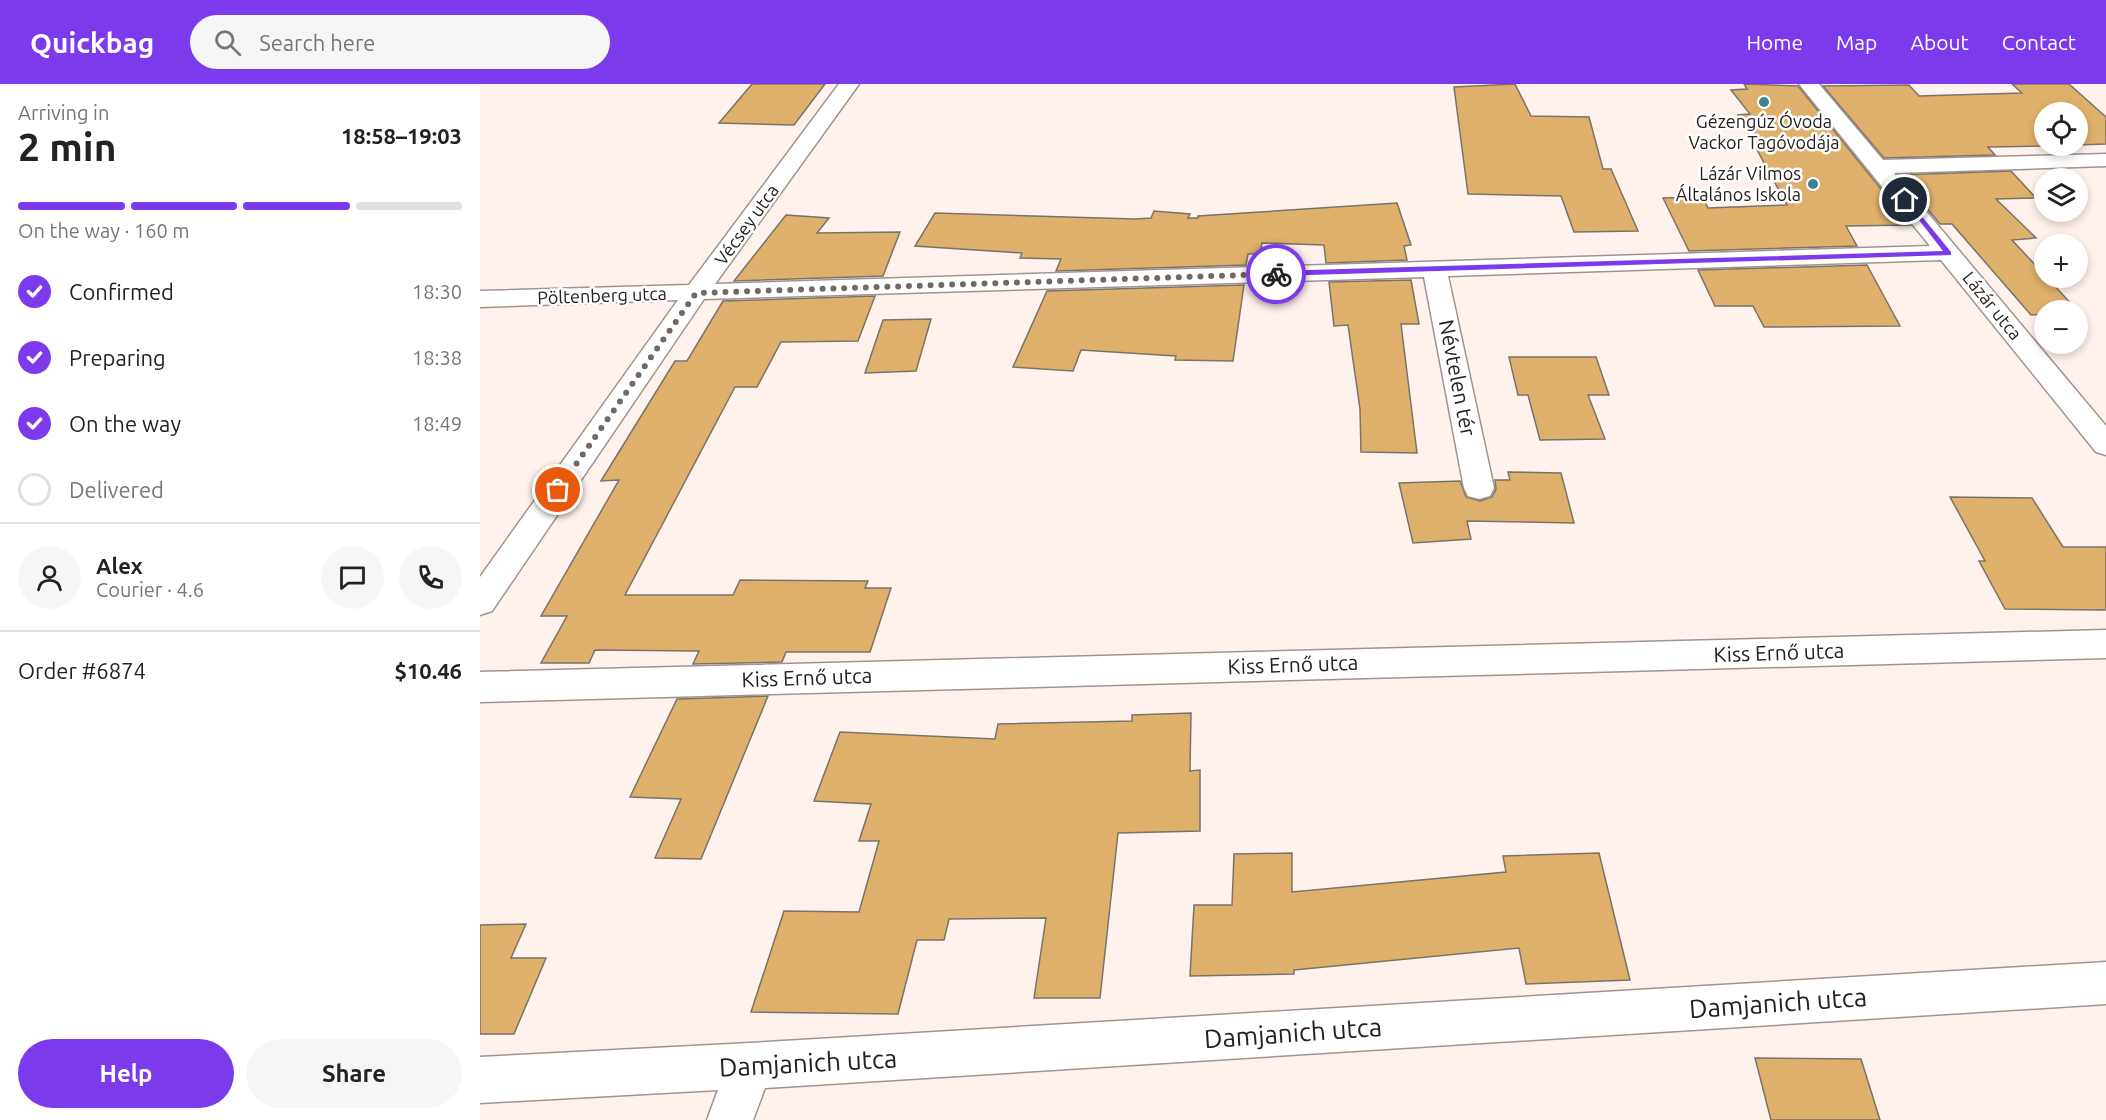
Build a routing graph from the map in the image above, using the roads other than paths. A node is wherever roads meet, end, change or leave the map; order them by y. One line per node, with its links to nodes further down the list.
1 (849, 84): 7 (street, Vécsey utca)
2 (1809, 84): 4 (street, Lázár utca)
3 (2106, 160): 4 (street)
4 (1878, 167): 5 (street, Lázár utca)
5 (1948, 253): 6 (street, Pöltenberg utca); 9 (street, Lázár utca)
6 (1434, 268): 7 (street, Pöltenberg utca); 12 (street, Névtelen tér)
7 (696, 293): 8 (street, Pöltenberg utca); 13 (street, Vécsey utca)
8 (480, 299)
9 (2075, 407): 10 (street); 11 (street, Lázár utca)
10 (2106, 407)
11 (2106, 445)
12 (1479, 488)
13 (480, 602)
14 (2106, 644): 15 (street, Kiss Ernő utca)
15 (480, 687)
16 (2106, 983): 17 (street, Damjanich utca)
17 (750, 1066): 18 (street, Damjanich utca); 19 (street)
18 (480, 1080)
19 (730, 1120)

